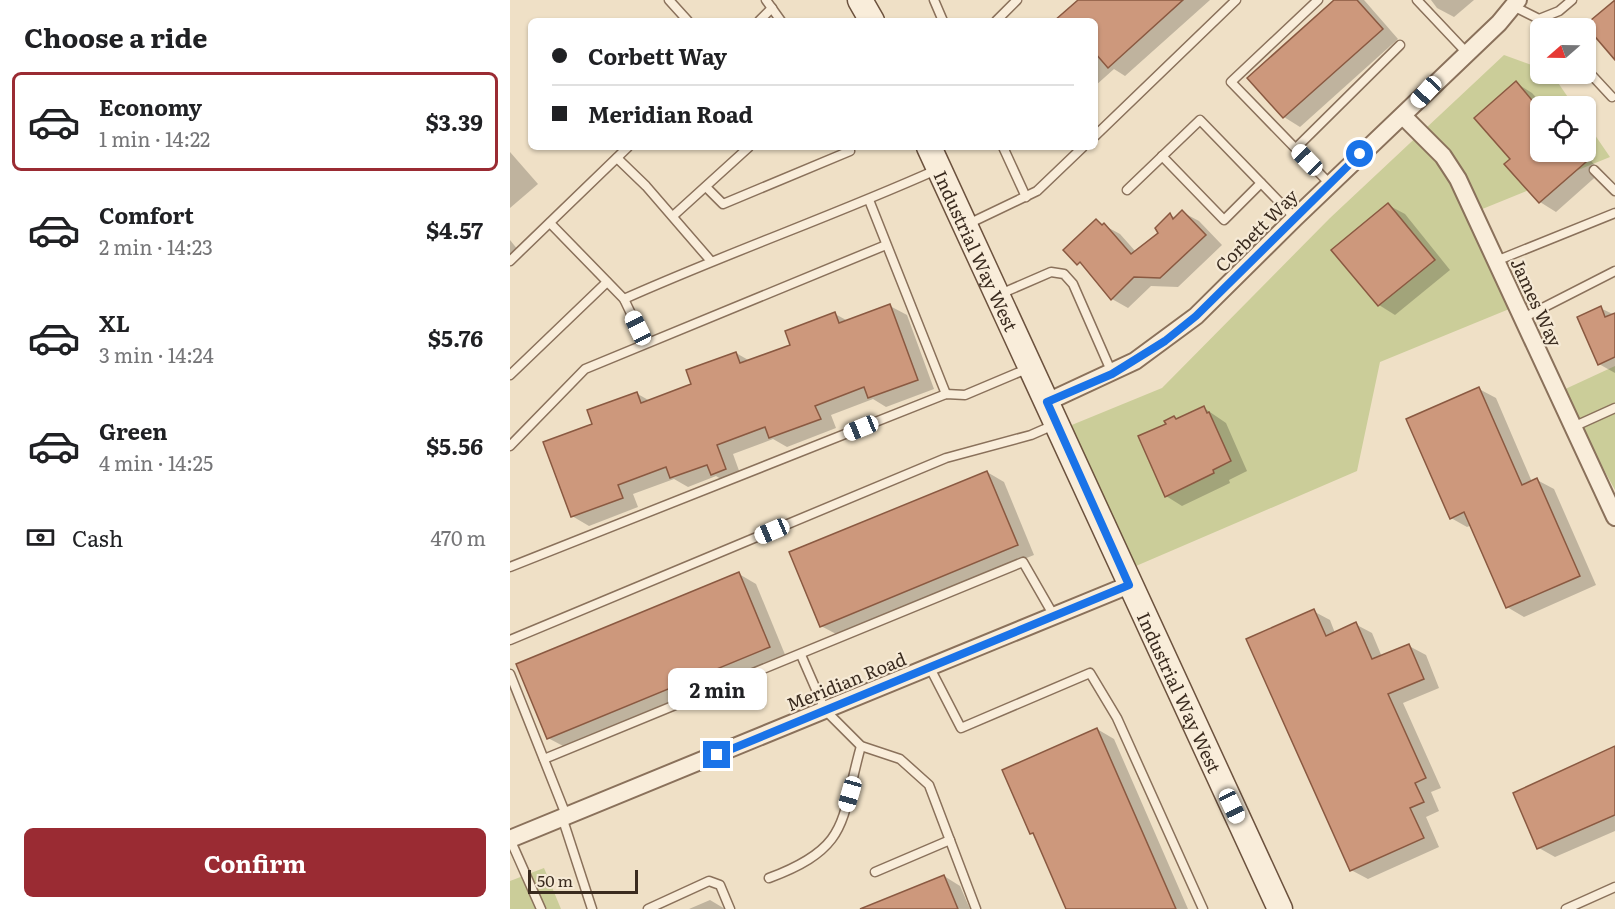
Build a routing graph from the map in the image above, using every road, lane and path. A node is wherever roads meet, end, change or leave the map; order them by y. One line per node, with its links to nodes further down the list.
1 (669, 0): 12 (lane)
2 (766, 0): 11 (lane)
3 (860, 0): 15 (street)
4 (934, 0): 16 (lane)
5 (1017, 0): 17 (lane)
6 (1236, 0): 25 (lane)
7 (1318, 0): 26 (lane)
8 (1418, 0): 21 (lane)
9 (1572, 0): 19 (lane)
10 (1516, 3): 18 (lane); 21 (street, Corbett Way)
11 (772, 8): 13 (lane); 14 (lane)
12 (685, 18)
13 (762, 18)
14 (779, 18)
15 (870, 18)
16 (942, 18)
17 (999, 18)
18 (1538, 18)
19 (1542, 18)
20 (1400, 45): 26 (lane)
21 (1467, 53): 24 (street, Corbett Way)
22 (1596, 80): 23 (lane)
23 (1612, 97)
24 (1403, 116): 38 (street, Corbett Way); 52 (street, James Way)
25 (1098, 133)
26 (1296, 148): 38 (lane)
27 (625, 150): 34 (lane)
28 (747, 150): 39 (lane)
29 (850, 150): 39 (lane)
30 (930, 150): 35 (street, Industrial Way West)
31 (1004, 150): 42 (lane)
32 (1080, 150): 42 (lane)
33 (1162, 156): 37 (lane); 37 (lane); 40 (lane)
34 (617, 158): 45 (lane); 47 (lane)
35 (940, 169): 43 (lane); 48 (street, Industrial Way West)
36 (1594, 170): 41 (lane)
37 (1261, 183): 46 (lane)
38 (1330, 184): 46 (street, Corbett Way)
39 (706, 187): 45 (lane)
40 (1127, 190)
41 (1615, 191)
42 (1026, 197): 48 (lane)
43 (869, 200): 49 (lane); 50 (lane)
44 (1615, 213): 52 (lane)
45 (673, 216): 50 (lane)
46 (1295, 218): 60 (street, Corbett Way)
47 (550, 223): 51 (lane); 54 (lane)
48 (966, 225): 55 (street, Industrial Way West)
49 (886, 245): 58 (lane); 62 (lane)
50 (710, 260): 56 (lane)
51 (510, 261)
52 (1496, 261): 57 (street, James Way)
53 (1615, 271): 57 (lane)
54 (607, 282): 56 (lane); 61 (lane)
55 (998, 296): 59 (street, Industrial Way West); 60 (lane)
56 (624, 299): 58 (lane)
57 (1523, 318): 65 (street, James Way)
58 (645, 343): 66 (lane)
59 (1032, 367): 62 (lane); 64 (street, Industrial Way West)
60 (1112, 374): 64 (street, Corbett Way)
61 (510, 375)
62 (946, 394): 68 (lane)
63 (1615, 408): 65 (lane)
64 (1052, 413): 69 (street, Industrial Way West); 71 (lane)
65 (1573, 427): 67 (street, James Way)
66 (510, 446)
67 (1615, 517)
68 (510, 567)
69 (1129, 585): 70 (street, Meridian Road); 90 (street, Industrial Way West)
70 (1054, 617): 72 (lane); 73 (street, Meridian Road)
71 (510, 640)
72 (801, 655): 75 (lane); 77 (lane)
73 (930, 668): 75 (street, Meridian Road); 89 (lane)
74 (510, 674): 77 (lane)
75 (825, 710): 76 (lane); 78 (street, Meridian Road)
76 (861, 746): 80 (lane); 82 (lane)
77 (544, 759): 78 (lane)
78 (564, 816): 79 (street, Meridian Road); 85 (lane)
79 (510, 839): 84 (lane)
80 (950, 840): 81 (lane); 88 (lane)
81 (875, 872)
82 (770, 878)
83 (1615, 886): 91 (lane)
84 (541, 909)
85 (592, 909)
86 (648, 909): 87 (lane)
87 (730, 909)
88 (976, 909)
89 (1203, 909)
90 (1280, 909)
91 (1566, 909)

